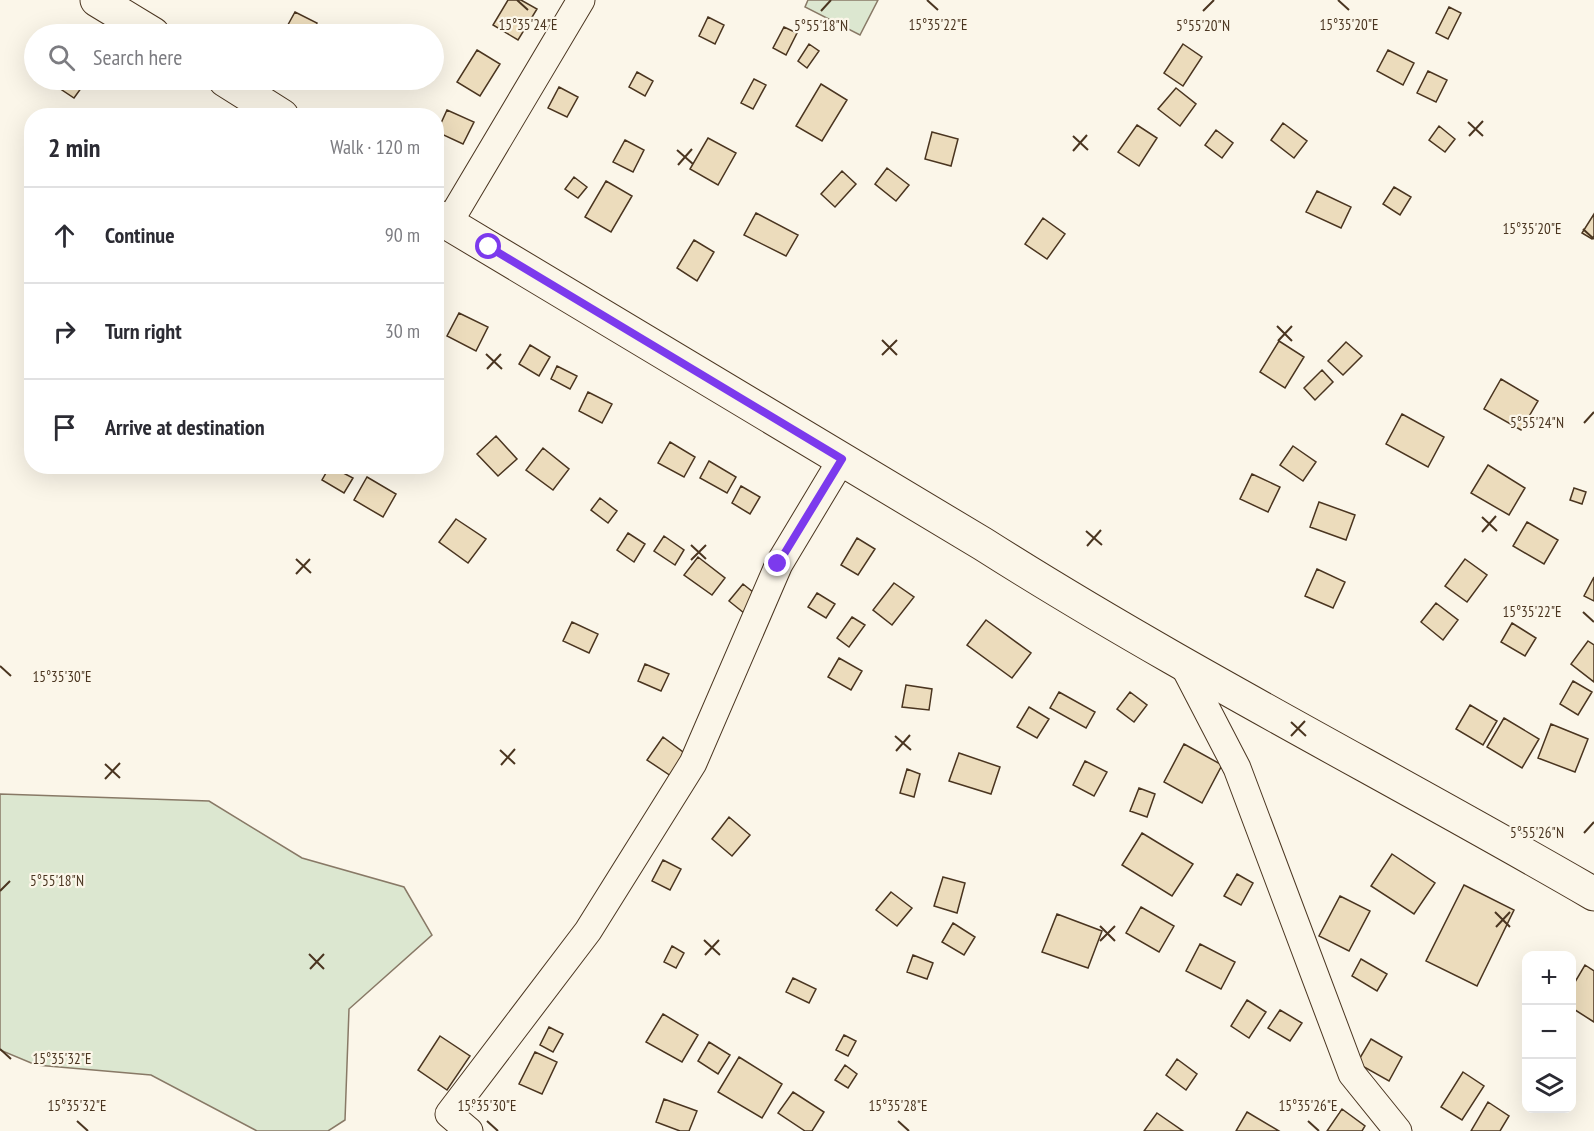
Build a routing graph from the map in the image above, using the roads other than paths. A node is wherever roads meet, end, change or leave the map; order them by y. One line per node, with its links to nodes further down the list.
1 (97, 0): 3 (main road)
2 (581, 0): 6 (street)
3 (137, 24)
4 (241, 90): 5 (main road)
5 (269, 108)
6 (444, 217)
7 (444, 221): 8 (main road)
8 (842, 459): 9 (main road); 11 (street)
9 (1183, 664): 10 (main road); 12 (street)
10 (1594, 894)
11 (469, 1131)
12 (1398, 1131)

